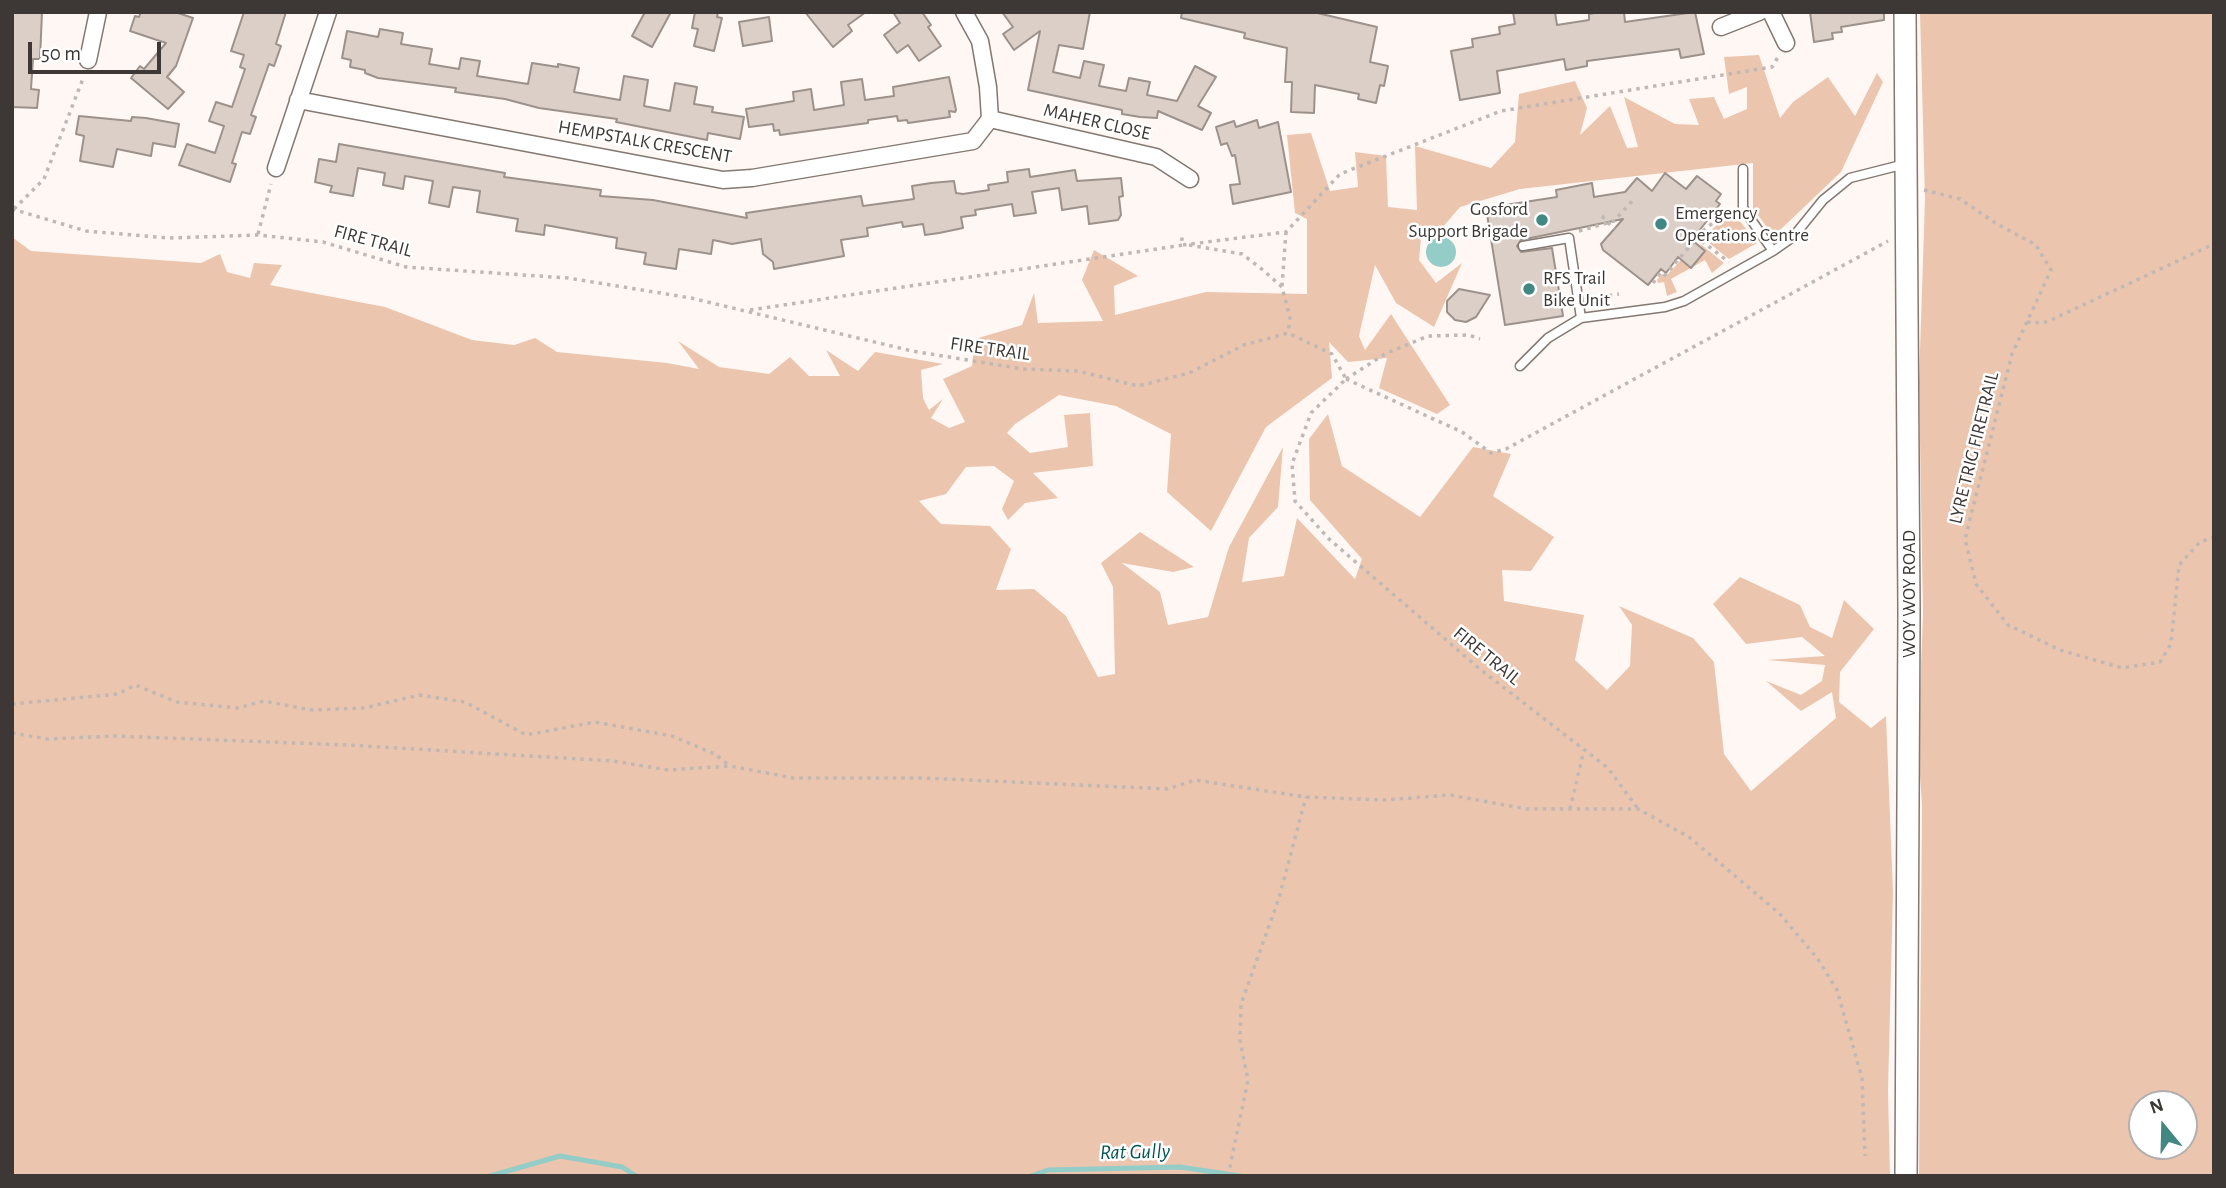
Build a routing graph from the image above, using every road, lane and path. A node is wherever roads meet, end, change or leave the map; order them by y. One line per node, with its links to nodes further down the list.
1 (98, 12): 9 (street)
2 (328, 12): 10 (street)
3 (964, 12): 11 (street)
4 (1759, 12): 7 (street)
5 (1771, 12): 8 (street)
6 (1905, 12): 12 (main road, WOY WOY ROAD)
7 (1721, 27)
8 (1786, 43): 23 (path)
9 (88, 60): 18 (path)
10 (298, 100): 11 (street, HEMPSTALK CRESCENT); 13 (street)
11 (990, 120): 15 (street, MAHER CLOSE)
12 (1905, 164): 16 (main road, WOY WOY ROAD); 32 (lane)
13 (276, 169): 25 (path)
14 (1743, 169): 32 (lane)
15 (1189, 179)
16 (1905, 187): 27 (main road, WOY WOY ROAD); 40 (path, LYRE TRIG FIRETRAIL)
17 (1633, 200): 21 (path)
18 (13, 209): 25 (path, FIRE TRAIL)
19 (1730, 210): 26 (path)
20 (1602, 216): 21 (path)
21 (1608, 224): 22 (path); 28 (path)
22 (1614, 229)
23 (1286, 232): 30 (path); 35 (path)
24 (1181, 234): 30 (path)
25 (258, 235): 38 (path, FIRE TRAIL)
26 (1696, 237): 33 (path); 34 (path)
27 (1905, 237): 44 (path); 55 (main road, WOY WOY ROAD)
28 (1569, 238): 31 (lane); 39 (lane)
29 (2214, 244): 40 (path)
30 (1183, 245): 35 (path); 38 (path)
31 (1523, 246)
32 (1773, 251): 39 (lane)
33 (1728, 262)
34 (1653, 283)
35 (1282, 287): 41 (path)
36 (1619, 294): 37 (path)
37 (1592, 298)
38 (746, 311): 41 (path, FIRE TRAIL)
39 (1581, 318): 43 (lane)
40 (2027, 321): 45 (path, LYRE TRIG FIRETRAIL)
41 (1289, 333): 44 (path)
42 (1480, 339): 44 (path, FIRE TRAIL)
43 (1520, 366)
44 (1346, 379): 48 (path, FIRE TRAIL)
45 (2214, 537)
46 (12, 704): 49 (path)
47 (12, 733): 49 (path)
48 (1584, 750): 51 (path); 52 (path, FIRE TRAIL)
49 (730, 765): 50 (path)
50 (1306, 797): 51 (path); 54 (path)
51 (1570, 809): 52 (path)
52 (1638, 809): 53 (path)
53 (1865, 1156)
54 (1228, 1176)
55 (1906, 1176)

